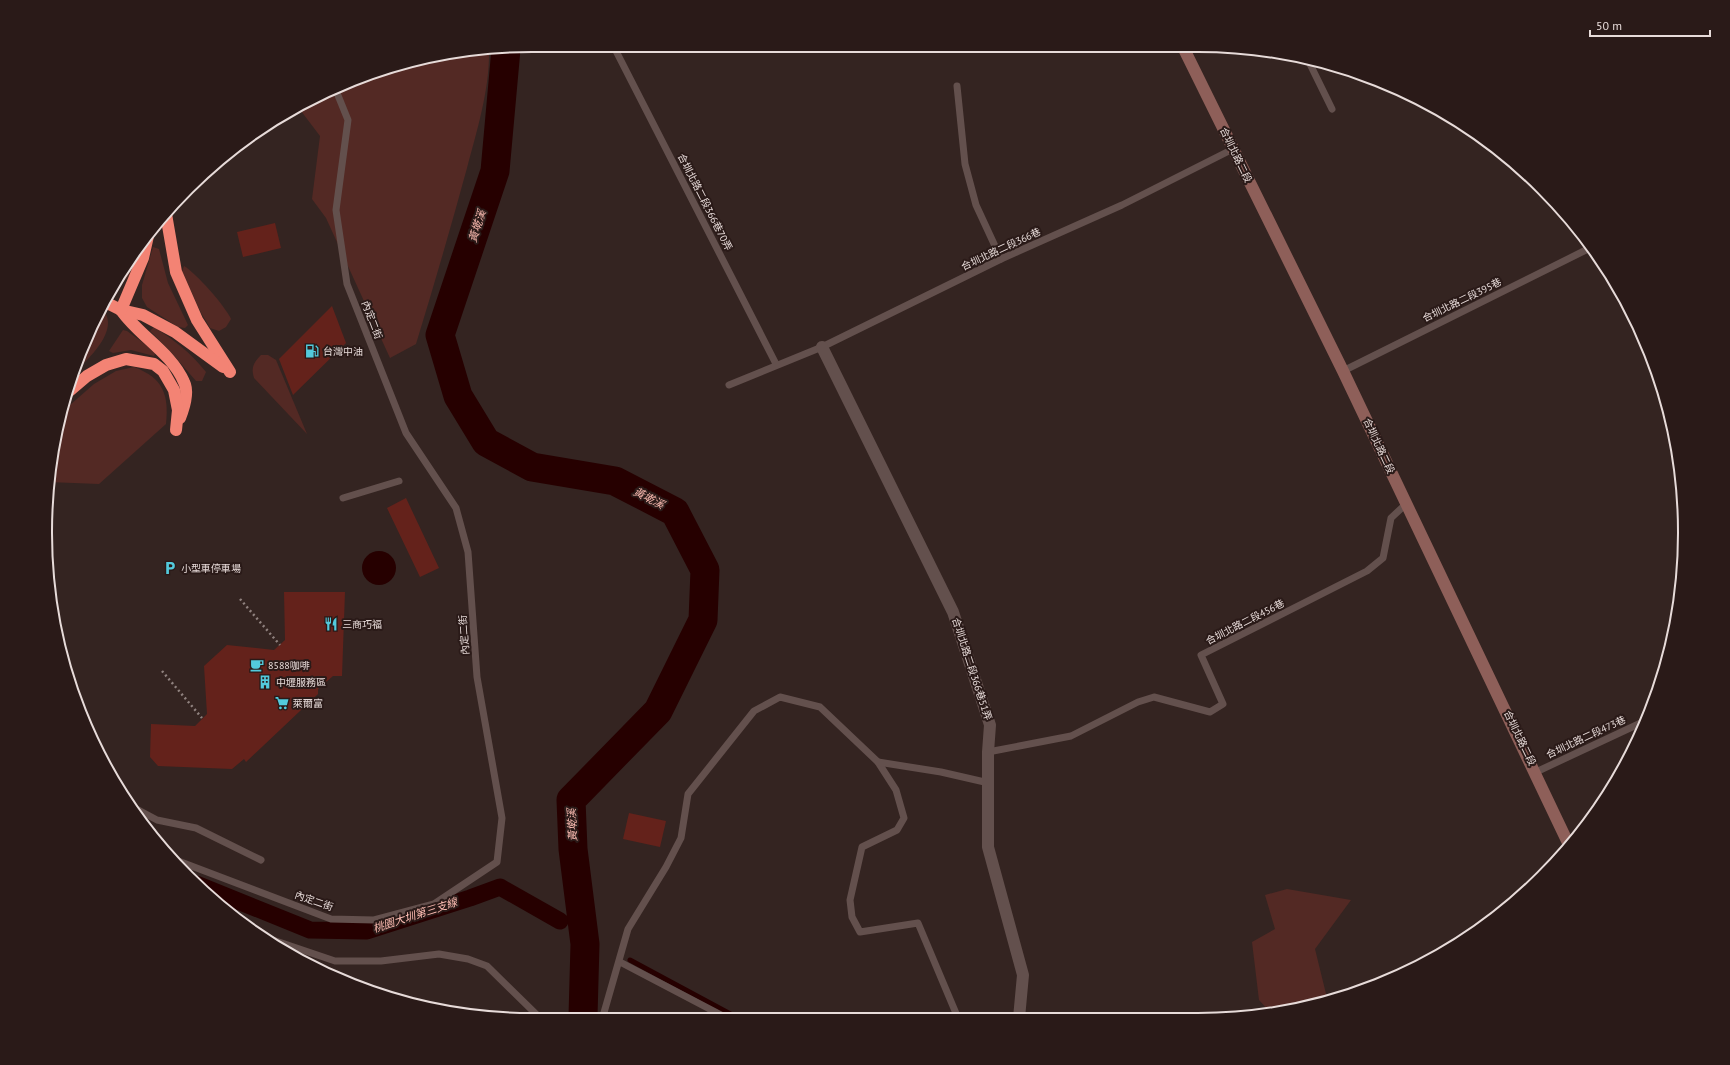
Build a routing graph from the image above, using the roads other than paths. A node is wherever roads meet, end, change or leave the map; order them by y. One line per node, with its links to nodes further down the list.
1 (617, 52): 15 (lane, 合圳北路二段366巷70弄)
2 (1185, 52): 7 (street, 合圳北路二段)
3 (1310, 65): 6 (lane)
4 (957, 86): 11 (lane)
5 (338, 94): 30 (lane, 內定二街)
6 (1332, 109)
7 (1232, 149): 11 (lane, 合圳北路二段366巷); 16 (street, 合圳北路二段)
8 (167, 221): 13 (highway)
9 (145, 248): 13 (highway)
10 (1586, 250): 16 (lane, 合圳北路二段395巷)
11 (1000, 259): 14 (lane, 合圳北路二段366巷)
12 (110, 304): 13 (highway)
13 (121, 310): 17 (highway)
14 (822, 346): 15 (lane, 合圳北路二段366巷); 23 (street, 合圳北路二段366巷51弄)
15 (776, 364): 18 (lane, 合圳北路二段366巷)
16 (1343, 371): 21 (street, 合圳北路二段)
17 (76, 385)
18 (729, 385)
19 (399, 481): 20 (lane)
20 (343, 498)
21 (1406, 504): 23 (lane, 合圳北路二段456巷); 25 (street, 合圳北路二段)
22 (1637, 725): 25 (lane, 合圳北路二段473巷)
23 (988, 752): 26 (street, 合圳北路二段366巷51弄)
24 (878, 762): 26 (lane); 32 (lane); 36 (lane)
25 (1536, 772): 28 (street, 合圳北路二段)
26 (989, 783): 37 (street, 合圳北路二段366巷51弄)
27 (142, 812): 29 (lane)
28 (1567, 839)
29 (261, 860)
30 (185, 864)
31 (284, 944): 33 (lane)
32 (620, 962): 34 (lane); 35 (lane)
33 (534, 1013)
34 (604, 1013)
35 (717, 1013)
36 (956, 1013)
37 (1019, 1013)

